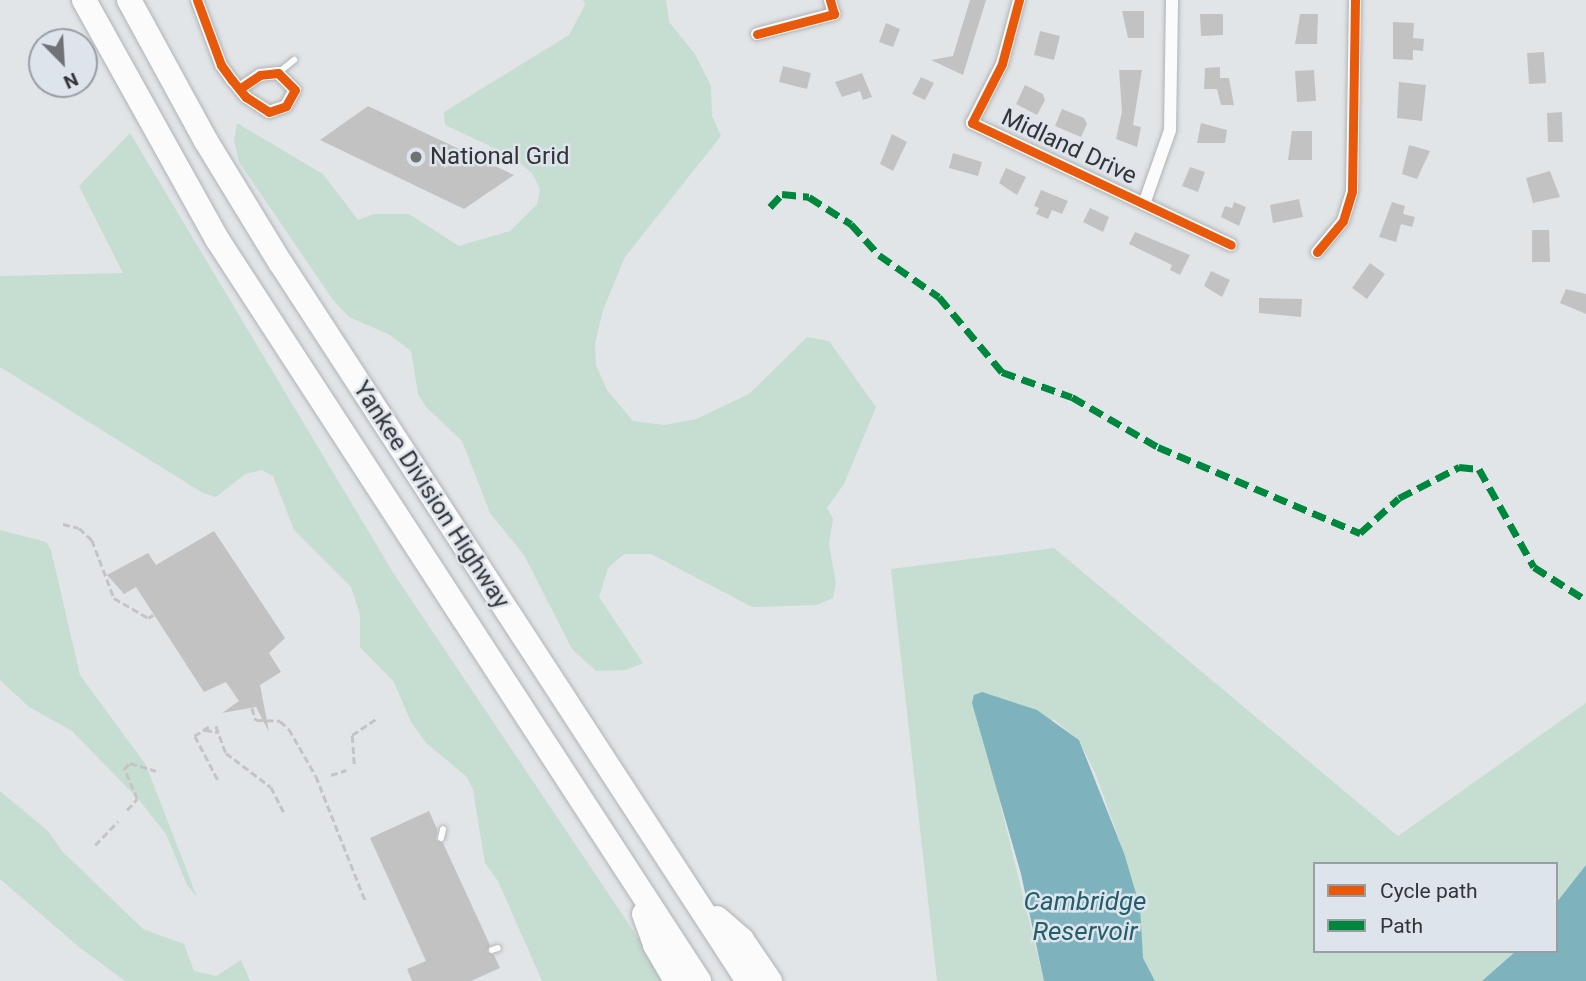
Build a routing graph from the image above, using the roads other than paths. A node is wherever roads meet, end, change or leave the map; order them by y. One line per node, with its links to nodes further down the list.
1 (84, 0): 17 (highway, Yankee Division Highway)
2 (129, 0): 18 (highway, Yankee Division Highway)
3 (197, 0): 11 (street)
4 (830, 0): 8 (street)
5 (1019, 0): 12 (street, Midland Drive)
6 (1172, 0): 12 (street)
7 (1355, 0): 14 (street)
8 (757, 34)
9 (294, 60): 10 (lane)
10 (278, 72): 11 (street); 11 (street)
11 (239, 89)
12 (1144, 204): 13 (street, Midland Drive)
13 (1231, 245)
14 (1317, 252)
15 (443, 829): 16 (lane)
16 (441, 838)
17 (631, 877): 19 (highway); 20 (highway, Yankee Division Highway)
18 (693, 897): 21 (highway, Yankee Division Highway); 22 (highway)
19 (676, 981)
20 (699, 981)
21 (748, 981)
22 (770, 981)

